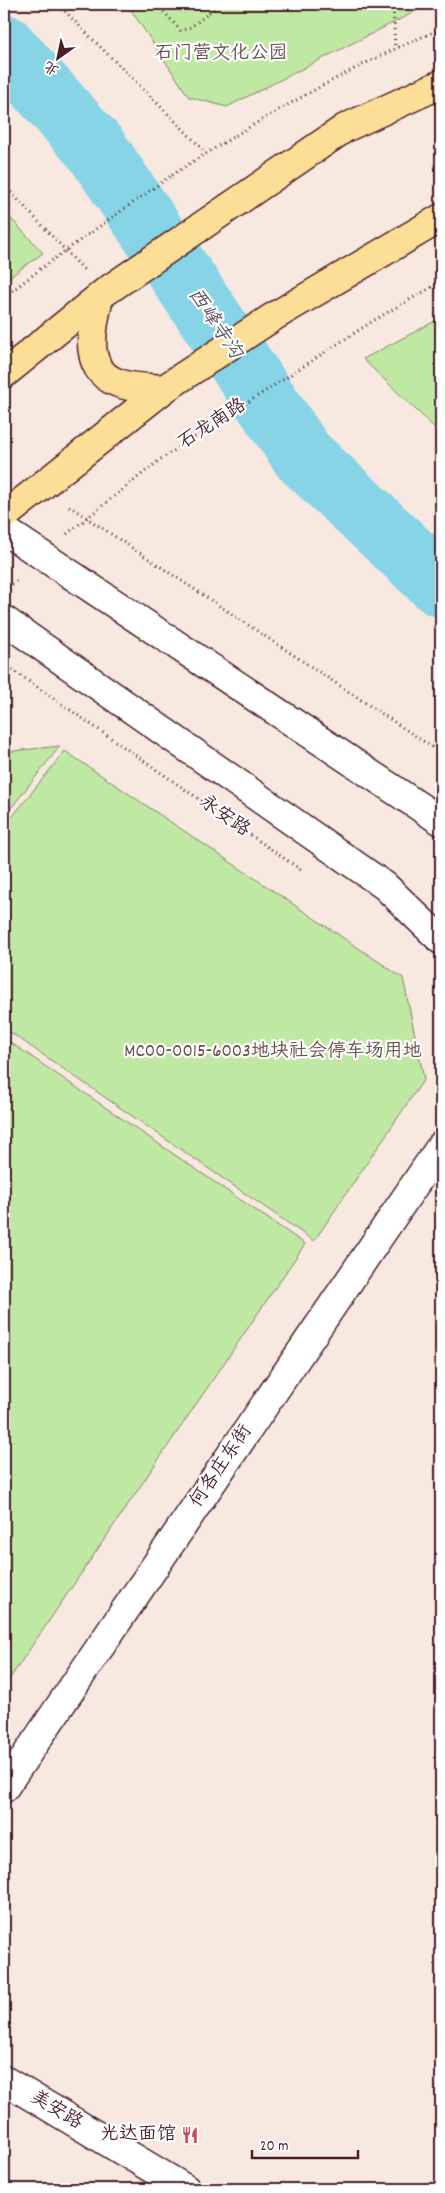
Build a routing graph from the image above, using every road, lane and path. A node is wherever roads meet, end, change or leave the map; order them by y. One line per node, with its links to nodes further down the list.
1 (58, 4): 8 (path)
2 (157, 4): 3 (path)
3 (220, 4)
4 (393, 4): 6 (path)
5 (441, 29): 6 (path)
6 (394, 48): 8 (path)
7 (441, 84): 12 (main road)
8 (206, 153): 13 (path, bridge)
9 (4, 185): 12 (path)
10 (441, 218): 15 (main road)
11 (441, 282): 19 (path, 石龙南路)
12 (102, 295): 14 (main road); 15 (main road)
13 (4, 297)
14 (4, 374)
15 (164, 389): 17 (main road)
16 (4, 464): 17 (path)
17 (41, 487): 18 (main road); 19 (path)
18 (4, 516)
19 (87, 517): 21 (path, 石龙南路); 25 (path)
20 (4, 530): 21 (main road)
21 (43, 555): 22 (path, 石龙南路); 26 (main road)
22 (4, 593)
23 (4, 620): 28 (main road)
24 (4, 664): 27 (path, 永安路)
25 (441, 753)
26 (441, 821)
27 (308, 875)
28 (441, 940)
29 (441, 1146): 30 (main road, 何各庄东街)
30 (4, 1788)
31 (4, 2080): 32 (main road, 美安路)
32 (186, 2189)

